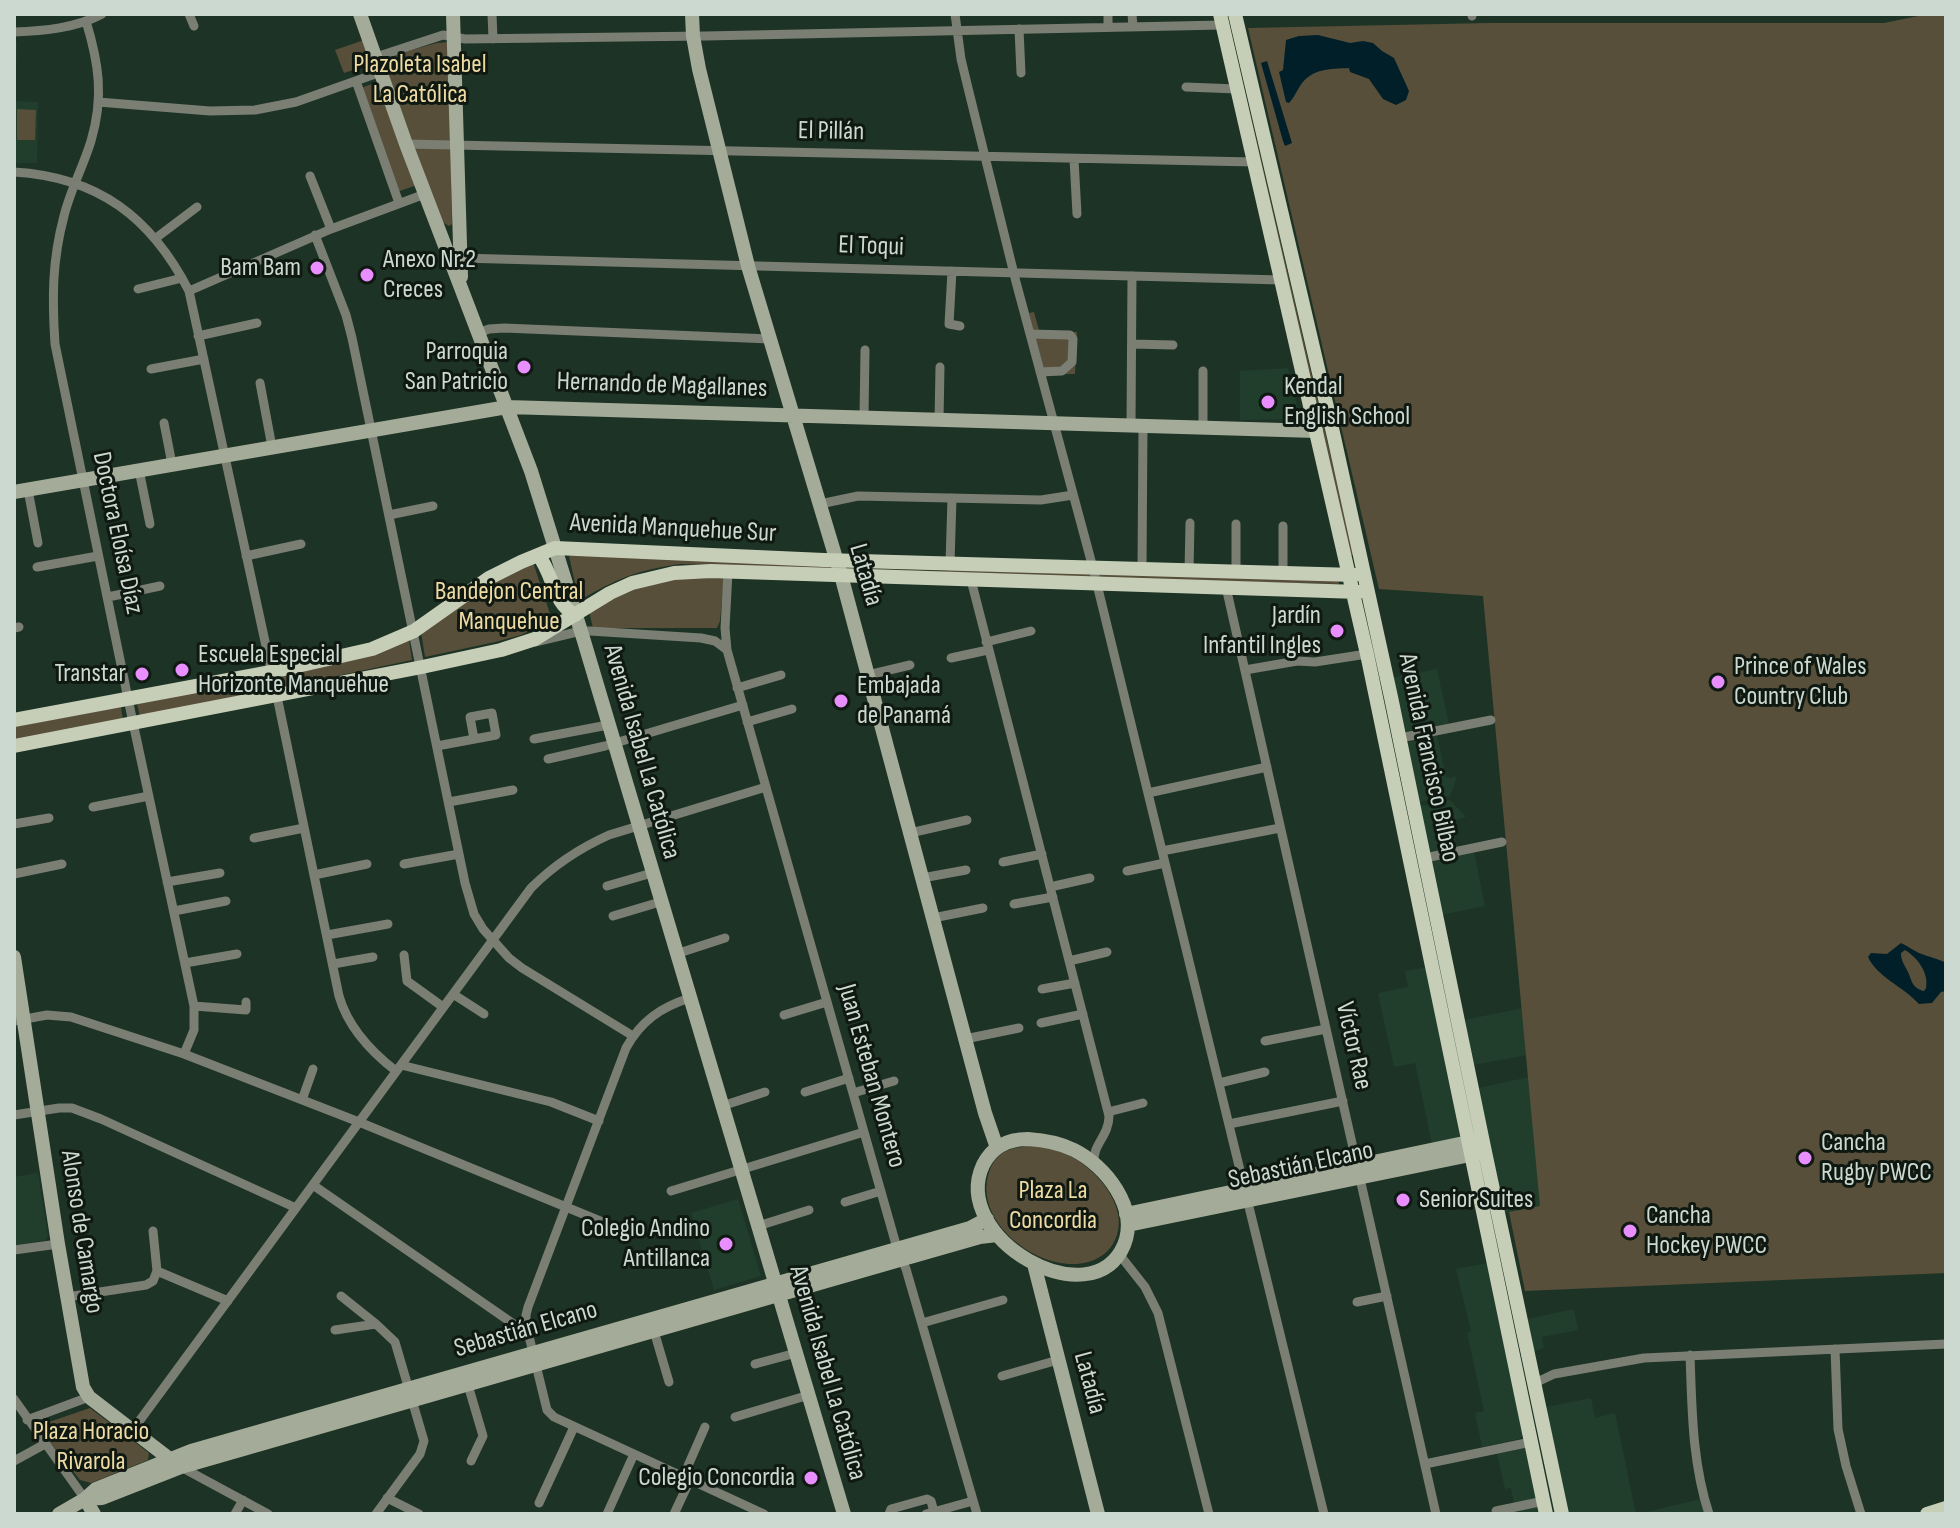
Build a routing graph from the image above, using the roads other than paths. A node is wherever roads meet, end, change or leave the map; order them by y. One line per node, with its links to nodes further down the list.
1 (102, 14): 12 (street)
2 (189, 14): 13 (street)
3 (360, 14): 22 (street, Avenida Isabel La Católica)
4 (453, 14): 20 (street)
5 (492, 14): 21 (street)
6 (692, 14): 19 (street, Latadía)
7 (955, 14): 17 (street)
8 (1108, 14): 14 (street)
9 (1132, 14): 15 (street)
10 (1235, 14): 80 (main road, Avenida Francisco Bilbao)
11 (1221, 20): 15 (street); 27 (main road, Avenida Francisco Bilbao)
12 (86, 21): 18 (street); 28 (street, Doctora Eloísa Díaz)
13 (194, 26)
14 (1108, 27): 15 (street); 16 (street)
15 (1133, 27)
16 (1019, 29): 17 (street); 24 (street)
17 (957, 30): 19 (street); 32 (street)
18 (14, 32)
19 (693, 36): 21 (street); 31 (street, Latadía)
20 (453, 37): 21 (street); 22 (street); 30 (street)
21 (493, 39)
22 (376, 57): 23 (street, Avenida Isabel La Católica)
23 (381, 72): 25 (street); 29 (street, Avenida Isabel La Católica)
24 (1021, 73)
25 (356, 81): 28 (street); 39 (street)
26 (1186, 87): 27 (street)
27 (1237, 89): 34 (main road, Avenida Francisco Bilbao)
28 (98, 102): 37 (street, Doctora Eloísa Díaz)
29 (406, 144): 30 (street, El Pillán); 38 (street, Avenida Isabel La Católica)
30 (457, 145): 31 (street, El Pillán); 45 (street)
31 (720, 151): 32 (street, El Pillán); 46 (street, Latadía)
32 (985, 157): 33 (street, El Pillán); 48 (street)
33 (1074, 159): 34 (street, El Pillán); 41 (street)
34 (1254, 162): 51 (main road, Avenida Francisco Bilbao)
35 (14, 172): 37 (street)
36 (310, 176): 42 (street)
37 (75, 183): 44 (street); 85 (street, Doctora Eloísa Díaz)
38 (425, 194): 39 (street); 53 (street, Avenida Isabel La Católica)
39 (399, 203): 42 (street)
40 (197, 207): 44 (street)
41 (1077, 214)
42 (331, 229): 43 (street)
43 (315, 235): 54 (street); 78 (street)
44 (156, 238): 50 (street)
45 (460, 258): 46 (street, El Toqui); 53 (street)
46 (748, 266): 47 (street, El Toqui); 60 (street, Latadía)
47 (952, 271): 48 (street, El Toqui); 56 (street)
48 (1014, 273): 49 (street, El Toqui); 58 (street)
49 (1132, 276): 51 (street, El Toqui); 61 (street)
50 (182, 278): 52 (street); 54 (street)
51 (1281, 280): 79 (main road, Avenida Francisco Bilbao)
52 (138, 289)
53 (461, 290): 57 (street, Avenida Isabel La Católica)
54 (189, 291): 59 (street)
55 (257, 323): 59 (street)
56 (960, 326)
57 (478, 333): 60 (street); 70 (street, Avenida Isabel La Católica)
58 (1030, 334): 68 (street); 68 (street)
59 (198, 336): 64 (street)
60 (770, 339): 71 (street, Latadía)
61 (1132, 344): 62 (street); 76 (street)
62 (1173, 345)
63 (865, 350): 72 (street)
64 (204, 359): 66 (street); 82 (street)
65 (940, 367): 73 (street)
66 (151, 369)
67 (1203, 371): 77 (street)
68 (1040, 372): 75 (street)
69 (260, 383): 81 (street)
70 (507, 407): 71 (street, Hernando de Magallanes); 78 (street, Hernando de Magallanes); 98 (street, Avenida Isabel La Católica)
71 (793, 414): 72 (street, Hernando de Magallanes); 89 (street, Latadía)
72 (864, 417): 73 (street, Hernando de Magallanes)
73 (939, 421): 75 (street, Hernando de Magallanes)
74 (164, 423): 83 (street)
75 (1054, 423): 76 (street, Hernando de Magallanes); 87 (street)
76 (1137, 425): 77 (street, Hernando de Magallanes); 106 (street)
77 (1203, 427): 79 (street, Hernando de Magallanes)
78 (371, 430): 81 (street, Hernando de Magallanes); 91 (street)
79 (1316, 431): 80 (main road); 112 (main road, Avenida Francisco Bilbao)
80 (1334, 437): 112 (main road, Avenida Francisco Bilbao)
81 (272, 447): 82 (street, Hernando de Magallanes)
82 (224, 455): 83 (street, Hernando de Magallanes); 101 (street)
83 (172, 464): 84 (street, Hernando de Magallanes)
84 (139, 470): 85 (street, Hernando de Magallanes); 93 (street)
85 (83, 480): 86 (street, Hernando de Magallanes); 100 (street, Doctora Eloísa Díaz)
86 (21, 491): 96 (street)
87 (1073, 495): 88 (street); 105 (street)
88 (952, 498): 89 (street); 103 (street)
89 (820, 504): 102 (street, Latadía)
90 (433, 506): 91 (street)
91 (389, 515): 120 (street)
92 (1190, 523): 107 (street)
93 (150, 524)
94 (1236, 524): 109 (street)
95 (1283, 526): 110 (street)
96 (38, 543)
97 (301, 544): 101 (street)
98 (555, 548): 99 (main road, Avenida Manquehue Sur); 102 (main road, Avenida Manquehue Sur); 119 (street, Avenida Isabel La Católica)
99 (538, 555): 119 (main road); 120 (main road, Avenida Manquehue Sur)
100 (98, 556): 104 (street); 118 (street, Doctora Eloísa Díaz)
101 (246, 556): 131 (street)
102 (836, 560): 103 (main road, Avenida Manquehue Sur); 111 (street, Latadía)
103 (950, 563): 105 (main road, Avenida Manquehue Sur)
104 (37, 567)
105 (1093, 568): 106 (main road, Avenida Manquehue Sur); 114 (street)
106 (1142, 569): 107 (main road, Avenida Manquehue Sur)
107 (1189, 571): 109 (main road, Avenida Manquehue Sur)
108 (728, 572): 111 (main road, Avenida Manquehue Sur); 119 (main road, Avenida Manquehue Sur); 125 (street, Juan Esteban Montero)
109 (1236, 572): 110 (main road, Avenida Manquehue Sur)
110 (1283, 574): 112 (main road, Avenida Manquehue Sur)
111 (841, 575): 113 (main road, Avenida Manquehue Sur); 133 (street, Latadía)
112 (1356, 575): 117 (main road, Avenida Francisco Bilbao)
113 (971, 580): 114 (main road, Avenida Manquehue Sur); 124 (street)
114 (1097, 584): 116 (main road, Avenida Manquehue Sur); 154 (street)
115 (160, 586): 118 (street)
116 (1226, 587): 117 (main road, Avenida Manquehue Sur); 130 (street, Víctor Rae)
117 (1360, 592): 126 (main road, Avenida Francisco Bilbao); 144 (main road, Avenida Francisco Bilbao)
118 (108, 597): 136 (street, Doctora Eloísa Díaz)
119 (575, 615): 121 (street, Avenida Isabel La Católica); 123 (main road, Avenida Manquehue Sur)
120 (414, 631): 129 (street); 131 (main road, Avenida Manquehue Sur)
121 (581, 631): 123 (street, Avenida Manquehue Sur); 125 (street, Avenida Manquehue Sur); 143 (street, Avenida Isabel La Católica)
122 (1031, 631): 124 (street)
123 (520, 644): 129 (main road, Avenida Manquehue Sur)
124 (987, 646): 127 (street); 169 (street)
125 (727, 650): 134 (street, Juan Esteban Montero)
126 (1367, 654): 130 (street); 246 (main road, Avenida Francisco Bilbao)
127 (951, 658)
128 (910, 665): 133 (street)
129 (422, 667): 135 (main road, Avenida Manquehue Sur); 149 (street)
130 (1245, 670): 151 (street, Víctor Rae)
131 (271, 672): 135 (street); 136 (main road, Avenida Manquehue Sur)
132 (781, 675): 134 (street)
133 (868, 675): 164 (street, Latadía)
134 (737, 688): 137 (street, Juan Esteban Montero)
135 (276, 695): 142 (main road, Avenida Manquehue Sur); 162 (street)
136 (128, 699): 139 (main road, Avenida Manquehue Sur); 142 (street, Doctora Eloísa Díaz)
137 (743, 705): 141 (street, Juan Esteban Montero); 147 (street)
138 (792, 709): 141 (street)
139 (14, 720)
140 (1491, 720): 144 (street)
141 (747, 722): 152 (street, Juan Esteban Montero)
142 (133, 723): 148 (main road, Avenida Manquehue Sur); 155 (street, Doctora Eloísa Díaz)
143 (608, 725): 146 (street); 147 (street, Avenida Isabel La Católica)
144 (1400, 738): 170 (main road, Avenida Francisco Bilbao)
145 (474, 739): 149 (street)
146 (534, 739)
147 (613, 744): 150 (street); 161 (street, Avenida Isabel La Católica)
148 (14, 746)
149 (437, 746): 156 (street)
150 (548, 759)
151 (1267, 767): 154 (street); 163 (street, Víctor Rae)
152 (766, 787): 161 (street); 212 (street, Juan Esteban Montero)
153 (513, 790): 156 (street)
154 (1148, 793): 167 (street)
155 (149, 796): 157 (street); 184 (street, Doctora Eloísa Díaz)
156 (449, 802): 168 (street)
157 (93, 807)
158 (49, 818): 160 (street)
159 (967, 820): 164 (street)
160 (14, 824)
161 (638, 826): 179 (street, Avenida Isabel La Católica); 197 (street)
162 (304, 828): 165 (street); 181 (street)
163 (1280, 828): 167 (street); 221 (street, Víctor Rae)
164 (910, 833): 182 (street, Latadía)
165 (254, 838)
166 (1502, 842): 170 (street)
167 (1162, 851): 172 (street)
168 (459, 854): 175 (street); 197 (street)
169 (1042, 854): 171 (street); 186 (street)
170 (1425, 858): 246 (main road, Avenida Francisco Bilbao)
171 (1003, 862)
172 (1165, 863): 177 (street); 231 (street)
173 (62, 864): 180 (street)
174 (367, 864): 181 (street)
175 (404, 864)
176 (966, 870): 182 (street)
177 (1127, 871)
178 (220, 873): 184 (street)
179 (652, 873): 185 (street); 188 (street, Avenida Isabel La Católica)
180 (14, 874)
181 (314, 875): 195 (street)
182 (922, 878): 193 (street, Latadía)
183 (1090, 878): 186 (street)
184 (167, 882): 191 (street, Doctora Eloísa Díaz)
185 (607, 886)
186 (1051, 892): 189 (street); 204 (street)
187 (226, 901): 191 (street)
188 (660, 902): 192 (street); 200 (street, Avenida Isabel La Católica)
189 (1014, 904)
190 (983, 908): 193 (street)
191 (174, 911): 205 (street, Doctora Eloísa Díaz)
192 (613, 916)
193 (933, 918): 223 (street, Latadía)
194 (388, 924): 195 (street)
195 (327, 935): 206 (street)
196 (725, 938): 200 (street)
197 (492, 940): 209 (street); 222 (street)
198 (1107, 952): 204 (street)
199 (237, 954): 205 (street)
200 (676, 954): 210 (street, Avenida Isabel La Católica)
201 (404, 955): 214 (street)
202 (14, 957): 218 (street, Alonso de Camargo)
203 (373, 957): 206 (street)
204 (1069, 961): 207 (street)
205 (185, 963): 213 (street, Doctora Eloísa Díaz)
206 (333, 964): 226 (street)
207 (1075, 983): 208 (street); 216 (street)
208 (1042, 989)
209 (453, 994): 214 (street); 215 (street)
210 (690, 998): 222 (street); 238 (street, Avenida Isabel La Católica)
211 (246, 1002): 213 (street)
212 (827, 1002): 217 (street); 229 (street, Juan Esteban Montero)
213 (194, 1006): 225 (street, Doctora Eloísa Díaz)
214 (443, 1007): 226 (street)
215 (484, 1014)
216 (1083, 1014): 219 (street); 240 (street)
217 (784, 1015)
218 (19, 1020): 225 (street); 239 (street, Alonso de Camargo)
219 (1041, 1023)
220 (1019, 1028): 223 (street)
221 (1326, 1029): 224 (street); 236 (street, Víctor Rae)
222 (633, 1036): 242 (street)
223 (965, 1039): 247 (street, Latadía)
224 (1265, 1041)
225 (184, 1054): 235 (street)
226 (398, 1068): 242 (street); 243 (street)
227 (313, 1069): 235 (street)
228 (1265, 1072): 231 (street)
229 (849, 1078): 233 (street); 234 (street, Juan Esteban Montero)
230 (894, 1081): 234 (street)
231 (1219, 1083): 244 (street)
232 (765, 1092): 238 (street)
233 (805, 1092)
234 (853, 1093): 245 (street, Juan Esteban Montero)
235 (302, 1100): 243 (street)
236 (1343, 1101): 244 (street); 250 (street, Víctor Rae)
237 (1143, 1103): 240 (street)
238 (722, 1106): 249 (street, Avenida Isabel La Católica)
239 (38, 1111): 241 (street); 257 (street); 265 (street, Alonso de Camargo)
240 (1108, 1112): 248 (street)
241 (14, 1115)
242 (599, 1121): 256 (street)
243 (359, 1122): 251 (street); 256 (street)
244 (1229, 1124): 254 (street)
245 (864, 1132): 249 (street); 253 (street, Juan Esteban Montero)
246 (1476, 1147): 250 (street, Sebastián Elcano); 290 (main road, Avenida Francisco Bilbao); 292 (main road, Avenida Francisco Bilbao)
247 (997, 1148): 248 (street); 259 (street)
248 (1089, 1156): 260 (street)
249 (741, 1169): 252 (street); 262 (street, Avenida Isabel La Católica)
250 (1359, 1172): 254 (street, Sebastián Elcano); 273 (street, Víctor Rae)
251 (313, 1185): 257 (street); 283 (street)
252 (671, 1191)
253 (881, 1191): 255 (street); 267 (street, Juan Esteban Montero)
254 (1246, 1195): 260 (street, Sebastián Elcano); 338 (street)
255 (845, 1202)
256 (566, 1207): 261 (street); 283 (street)
257 (296, 1208): 276 (street)
258 (809, 1210): 262 (street)
259 (987, 1219): 264 (street); 267 (street, Sebastián Elcano)
260 (1127, 1220): 268 (street)
261 (605, 1223)
262 (758, 1226): 271 (street, Avenida Isabel La Católica)
263 (153, 1231): 270 (street)
264 (997, 1235): 267 (street, Sebastián Elcano); 269 (street)
265 (58, 1244): 266 (street); 274 (street, Alonso de Camargo)
266 (14, 1250)
267 (900, 1253): 271 (street, Sebastián Elcano); 278 (street, Juan Esteban Montero)
268 (1119, 1254): 269 (street); 337 (street)
269 (1034, 1264): 289 (street, Latadía)
270 (157, 1271): 274 (street); 276 (street)
271 (777, 1288): 281 (street, Sebastián Elcano); 282 (street, Sebastián Elcano); 286 (street, Avenida Isabel La Católica)
272 (341, 1296): 279 (street)
273 (1387, 1296): 277 (street); 313 (street, Víctor Rae)
274 (67, 1297): 300 (street, Alonso de Camargo)
275 (1003, 1300): 278 (street)
276 (228, 1301): 306 (street)
277 (1357, 1302)
278 (922, 1323): 318 (street, Juan Esteban Montero)
279 (376, 1324): 280 (street); 298 (street)
280 (335, 1330)
281 (634, 1330): 282 (street, Sebastián Elcano); 288 (street, Sebastián Elcano)
282 (654, 1331): 295 (street)
283 (528, 1334): 288 (street)
284 (1946, 1344): 285 (street)
285 (1835, 1349): 287 (street); 342 (street)
286 (796, 1353): 291 (street); 299 (street, Avenida Isabel La Católica)
287 (1690, 1355): 293 (street); 341 (street)
288 (534, 1359): 297 (street, Sebastián Elcano); 298 (street, Sebastián Elcano); 304 (street)
289 (1058, 1360): 294 (street); 336 (street, Latadía)
290 (1514, 1361): 296 (main road); 307 (main road, Avenida Francisco Bilbao)
291 (755, 1364)
292 (1531, 1364): 293 (street); 296 (main road, Avenida Francisco Bilbao)
293 (1554, 1374): 296 (street)
294 (1002, 1376)
295 (669, 1382)
296 (1535, 1383): 340 (main road, Avenida Francisco Bilbao)
297 (468, 1385): 298 (street, Sebastián Elcano); 311 (street)
298 (411, 1395): 312 (street, Sebastián Elcano); 315 (street)
299 (809, 1395): 303 (street); 333 (street, Avenida Isabel La Católica)
300 (89, 1397): 302 (street); 306 (street)
301 (14, 1399): 302 (street)
302 (21, 1416): 308 (street)
303 (735, 1417)
304 (574, 1427): 309 (street); 319 (street)
305 (705, 1427): 314 (street)
306 (132, 1431): 312 (street)
307 (1531, 1442): 313 (street); 320 (main road, Avenida Francisco Bilbao)
308 (45, 1444): 310 (street); 316 (street)
309 (634, 1454): 314 (street); 330 (street)
310 (14, 1461)
311 (471, 1461)
312 (175, 1463): 316 (street, Sebastián Elcano); 317 (street)
313 (1425, 1464): 339 (street, Víctor Rae)
314 (687, 1478): 331 (street); 332 (street)
315 (387, 1498): 328 (street); 329 (street)
316 (85, 1499): 324 (street, Sebastián Elcano); 325 (street)
317 (243, 1500): 326 (street); 327 (street)
318 (973, 1501): 323 (street); 335 (street, Juan Esteban Montero)
319 (539, 1503)
320 (1545, 1508): 322 (street)
321 (1946, 1508): 343 (main road)
322 (1496, 1511)
323 (930, 1513): 334 (street)
324 (59, 1514)
325 (94, 1514)
326 (235, 1514)
327 (268, 1514)
328 (376, 1514)
329 (419, 1514)
330 (607, 1514)
331 (674, 1514)
332 (764, 1514)
333 (844, 1514)
334 (889, 1514)
335 (977, 1514)
336 (1098, 1514)
337 (1209, 1514)
338 (1324, 1514)
339 (1436, 1514)
340 (1562, 1514)
341 (1709, 1514)
342 (1861, 1514)
343 (1927, 1514)

